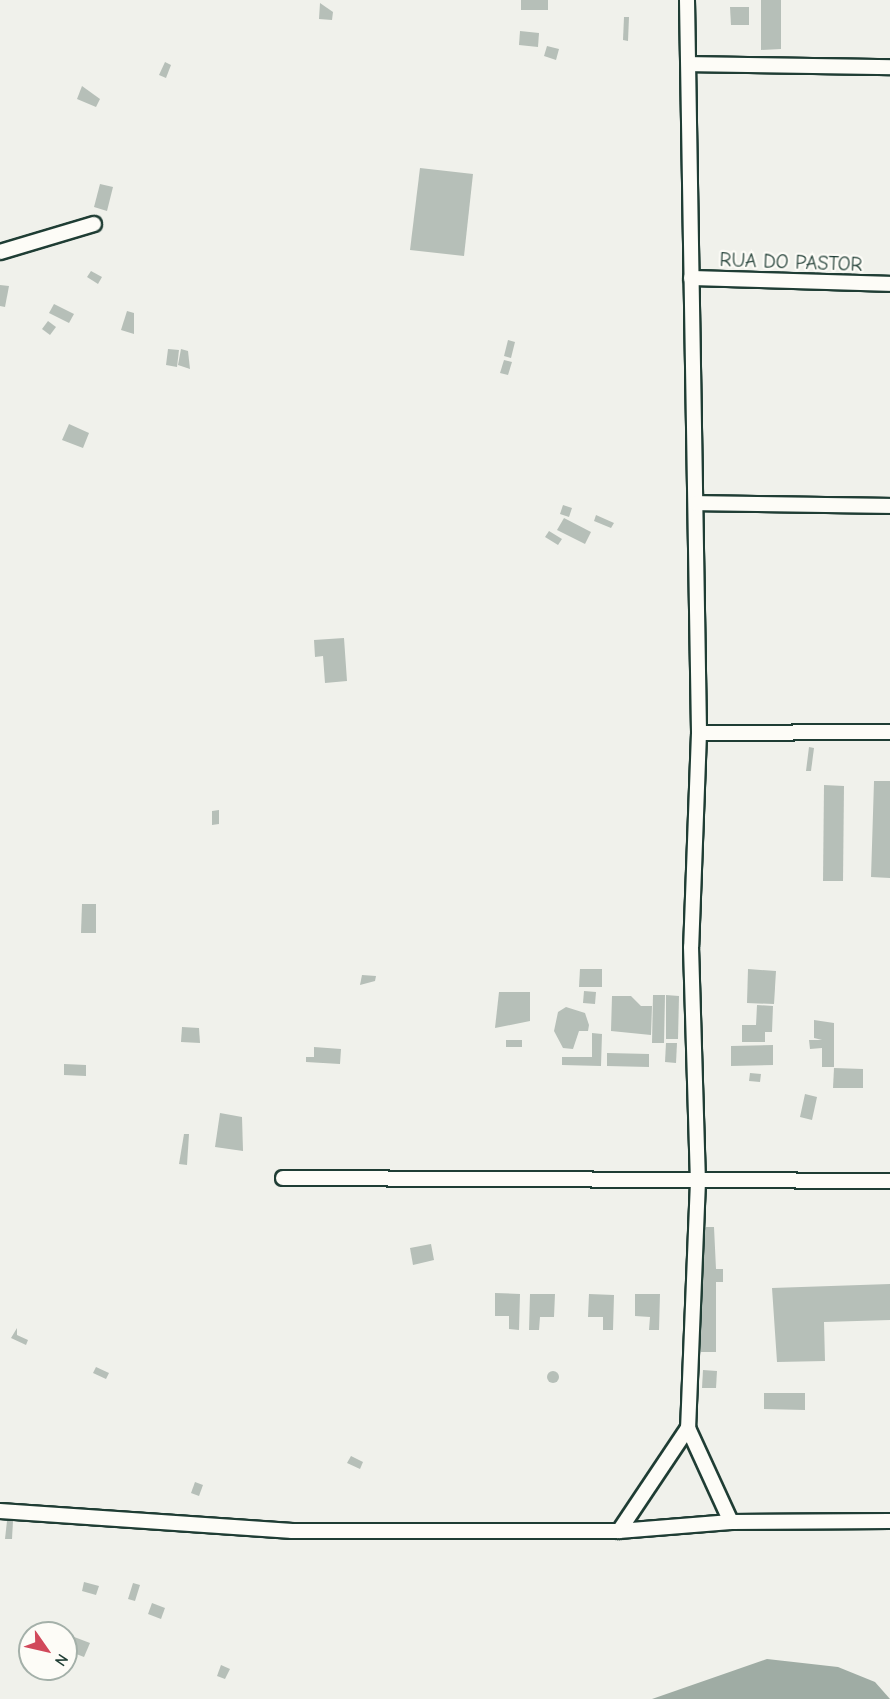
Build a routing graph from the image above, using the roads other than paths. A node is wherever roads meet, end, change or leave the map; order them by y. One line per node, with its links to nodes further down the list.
1 (687, 0): 2 (street)
2 (690, 64): 3 (street); 6 (street)
3 (890, 67)
4 (94, 224): 5 (street)
5 (0, 252)
6 (691, 278): 7 (street, RUA DO PASTOR); 8 (street)
7 (890, 284)
8 (696, 503): 9 (street); 11 (street)
9 (890, 506)
10 (890, 732): 11 (street)
11 (699, 733): 13 (street)
12 (283, 1178): 13 (street)
13 (698, 1181): 14 (street); 15 (street)
14 (890, 1181)
15 (688, 1428): 18 (street); 19 (street)
16 (0, 1511): 19 (street)
17 (890, 1521): 18 (street)
18 (731, 1522): 19 (street)
19 (619, 1531)

